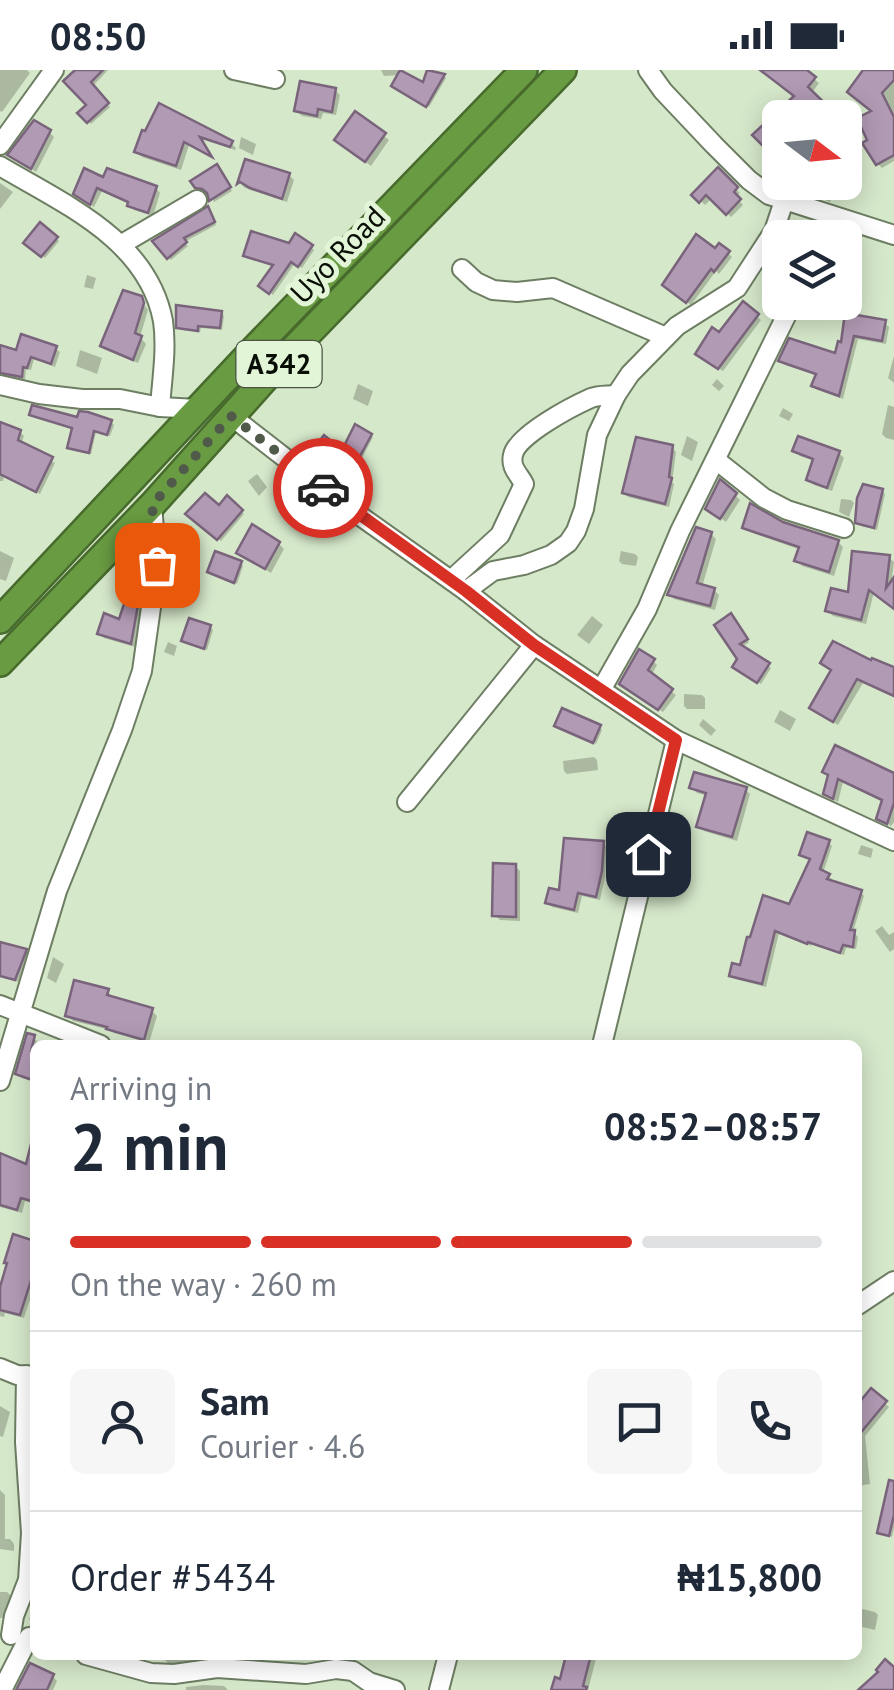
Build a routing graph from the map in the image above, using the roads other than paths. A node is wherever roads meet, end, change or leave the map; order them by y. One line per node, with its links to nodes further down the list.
1 (54, 70): 7 (street)
2 (234, 70): 6 (street)
3 (524, 70): 20 (highway, Uyo Road / A342)
4 (562, 70): 21 (highway, Uyo Road / A342)
5 (648, 70): 10 (street)
6 (275, 78)
7 (0, 145)
8 (0, 166): 13 (street)
9 (197, 200): 13 (street)
10 (784, 202): 11 (street); 16 (street)
11 (839, 218): 12 (street)
12 (894, 234)
13 (122, 244): 19 (street)
14 (462, 270): 16 (street)
15 (784, 320): 22 (street)
16 (666, 338): 18 (street)
17 (0, 385): 19 (street)
18 (616, 395): 25 (street); 25 (street)
19 (160, 407): 20 (street)
20 (198, 409): 26 (highway, Uyo Road / A342)
21 (231, 416): 23 (highway, Uyo Road / A342); 25 (street)
22 (716, 460): 24 (street); 29 (street)
23 (152, 505): 28 (highway, Uyo Road / A342); 34 (street)
24 (844, 528)
25 (459, 586): 27 (street)
26 (0, 620)
27 (534, 645): 29 (street); 31 (street)
28 (0, 663)
29 (601, 690): 30 (street)
30 (676, 740): 32 (street); 36 (street)
31 (407, 802)
32 (894, 842)
33 (0, 1005): 34 (street)
34 (19, 1013): 35 (street); 37 (street)
35 (88, 1040)
36 (603, 1040)
37 (0, 1081)
38 (894, 1281): 39 (street)
39 (862, 1302)
40 (0, 1368): 41 (street)
41 (30, 1376)
42 (30, 1387): 43 (street)
43 (30, 1518)
44 (30, 1549): 45 (street)
45 (19, 1636): 48 (street)
46 (104, 1660): 49 (street)
47 (447, 1660): 50 (street)
48 (2, 1690)
49 (396, 1690)
50 (439, 1690)

